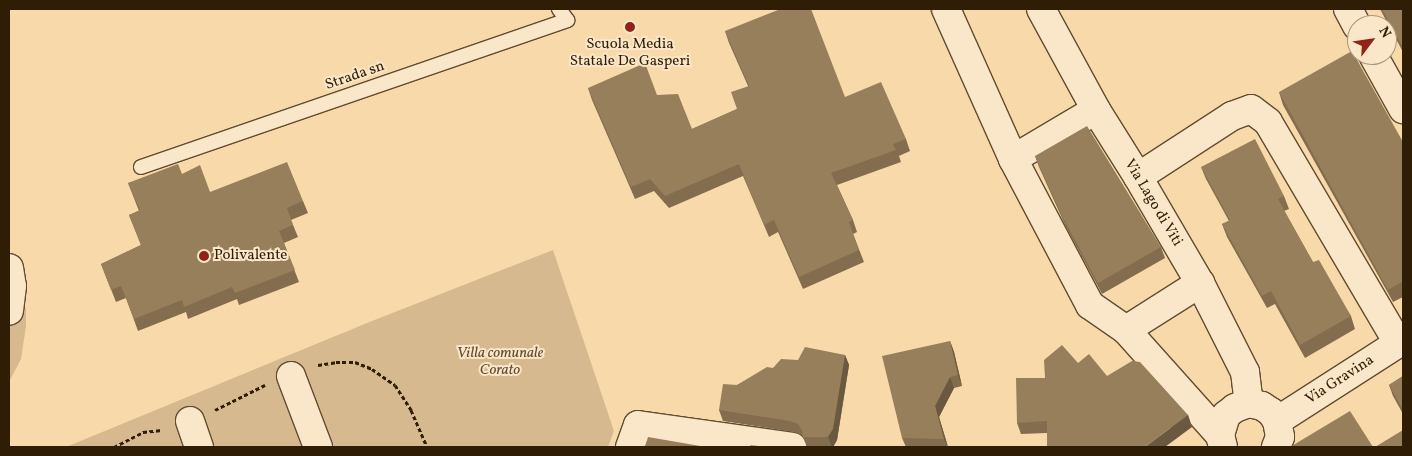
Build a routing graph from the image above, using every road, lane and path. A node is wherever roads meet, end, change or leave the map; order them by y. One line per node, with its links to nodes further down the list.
1 (559, 9): 8 (lane, Strada sn)
2 (946, 9): 7 (street)
3 (1041, 9): 6 (street, Via Lago di Viti)
4 (1379, 65): 5 (street)
5 (1403, 109)
6 (1096, 110): 7 (street); 9 (street, Via Lago di Viti)
7 (1013, 159): 13 (street)
8 (141, 167)
9 (1138, 177): 11 (street, Via Lago di Viti); 14 (street)
10 (9, 268): 12 (street)
11 (1200, 283): 13 (street); 16 (street, Via Lago di Viti)
12 (9, 311)
13 (1126, 330): 19 (street)
14 (1400, 342): 18 (street, Via Gravina)
15 (291, 376): 21 (street)
16 (1249, 403): 18 (street); 19 (street)
17 (190, 421): 20 (street)
18 (1277, 434)
19 (1221, 441)
20 (199, 447)
21 (318, 447)
22 (630, 447): 23 (street)
23 (792, 447)

